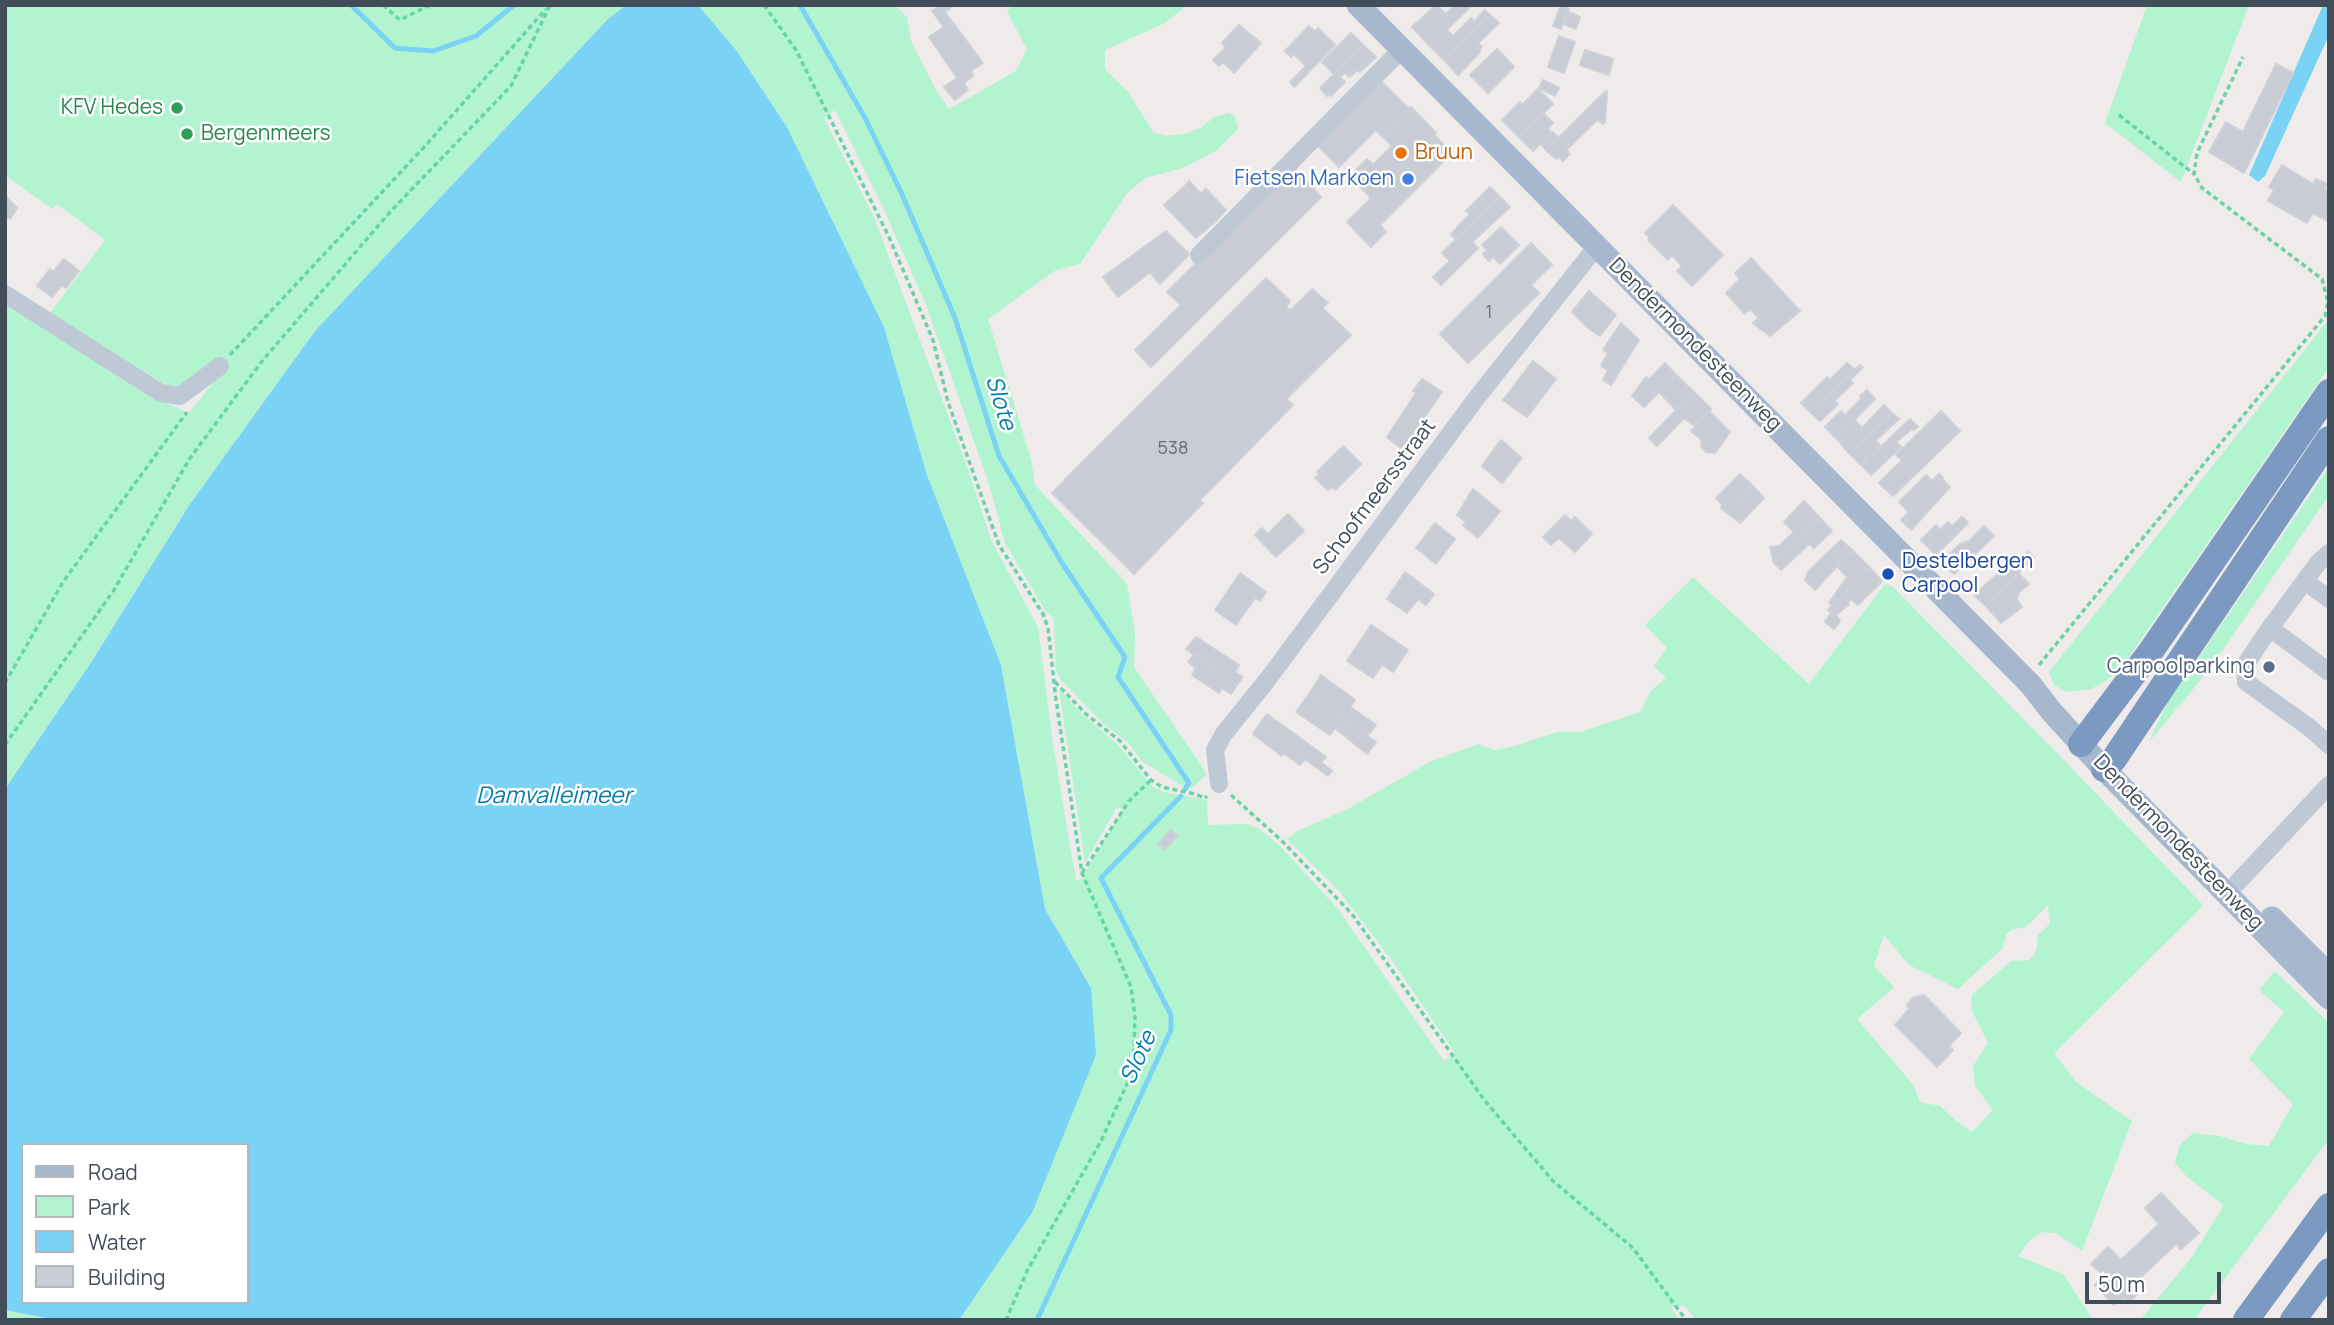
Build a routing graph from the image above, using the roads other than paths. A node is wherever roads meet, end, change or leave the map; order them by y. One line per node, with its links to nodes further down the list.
1 (1358, 5): 2 (main road, Dendermondesteenweg)
2 (1402, 49): 3 (main road, Dendermondesteenweg); 4 (street)
3 (1597, 246): 14 (main road, Dendermondesteenweg); 17 (street, Schoofmeersstraat)
4 (1199, 255)
5 (5, 294): 6 (street)
6 (220, 366)
7 (2329, 392): 14 (highway)
8 (2329, 439): 16 (highway)
9 (2329, 553): 10 (street)
10 (2305, 581): 11 (street); 12 (street)
11 (2329, 599)
12 (2270, 628): 13 (street); 15 (street)
13 (2329, 671)
14 (2085, 738): 16 (main road, Dendermondesteenweg)
15 (2329, 745)
16 (2109, 764): 19 (main road, Dendermondesteenweg); 21 (main road, Dendermondesteenweg)
17 (1219, 784)
18 (2329, 786): 19 (street)
19 (2237, 883): 20 (main road, Dendermondesteenweg)
20 (2329, 975)
21 (2329, 998)
22 (2329, 1206): 24 (highway)
23 (2329, 1271): 25 (highway)
24 (2246, 1320)
25 (2293, 1320)

